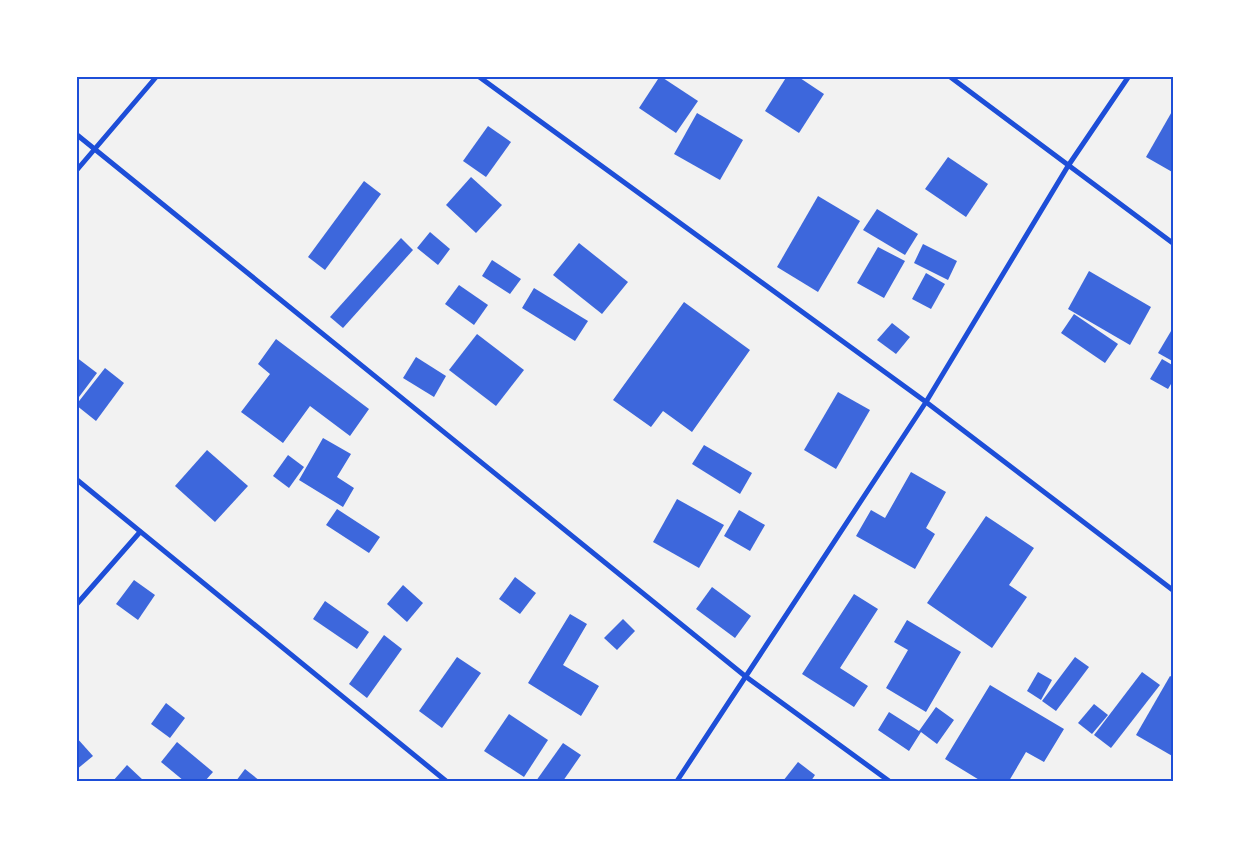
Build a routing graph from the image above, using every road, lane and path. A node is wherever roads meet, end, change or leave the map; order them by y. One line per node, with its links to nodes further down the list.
1 (157, 76): 6 (street)
2 (478, 76): 10 (street)
3 (949, 76): 7 (street)
4 (1129, 76): 7 (street)
5 (76, 134): 6 (street)
6 (95, 148): 8 (street); 15 (street)
7 (1068, 166): 9 (street); 10 (street)
8 (76, 171)
9 (1174, 244)
10 (926, 402): 13 (street); 15 (street)
11 (76, 479): 12 (street)
12 (140, 532): 14 (street); 16 (street)
13 (1174, 591)
14 (76, 606)
15 (745, 676): 17 (street); 18 (street)
16 (446, 781)
17 (677, 781)
18 (889, 781)

